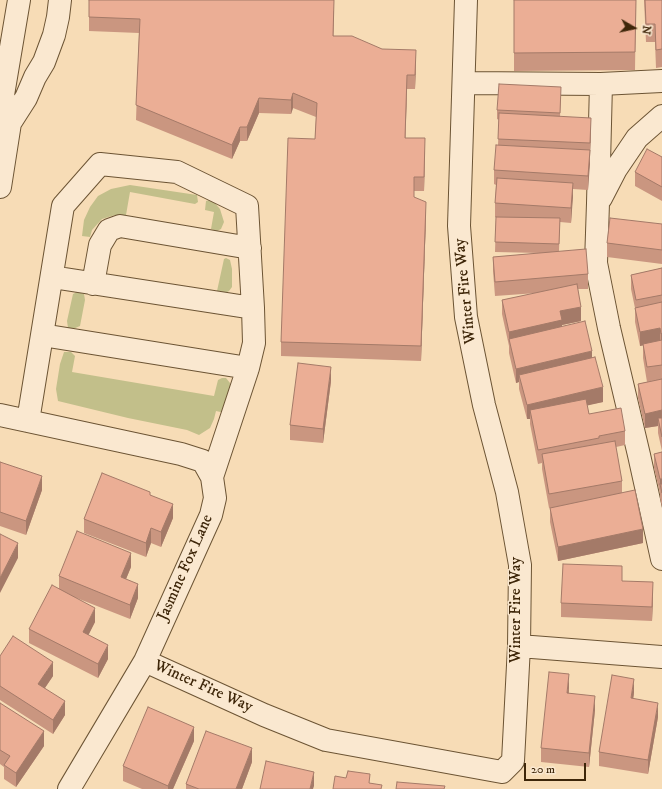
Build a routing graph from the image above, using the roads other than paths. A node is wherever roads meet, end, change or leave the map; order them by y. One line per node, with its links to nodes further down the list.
1 (19, 0): 5 (street)
2 (31, 0): 5 (street)
3 (60, 0): 10 (street)
4 (466, 0): 7 (street, Winter Fire Way)
5 (9, 55): 10 (street)
6 (662, 81): 8 (street)
7 (464, 83): 8 (street); 23 (street, Winter Fire Way)
8 (601, 84): 12 (street)
9 (662, 116): 12 (street)
10 (5, 122): 11 (street)
11 (0, 187)
12 (598, 203): 22 (street)
13 (250, 248): 14 (street); 15 (street); 16 (street)
14 (52, 277): 15 (street); 17 (street)
15 (93, 284): 16 (street)
16 (253, 308): 18 (street)
17 (42, 335): 18 (street); 20 (street)
18 (248, 368): 21 (street)
19 (0, 415): 20 (street, Jasmine Fox Lane)
20 (28, 421): 21 (street, Jasmine Fox Lane)
21 (212, 477): 25 (street, Jasmine Fox Lane)
22 (662, 559)
23 (519, 646): 24 (street); 25 (street, Winter Fire Way)
24 (662, 657)
25 (145, 661): 26 (street, Jasmine Fox Lane)
26 (71, 788)

